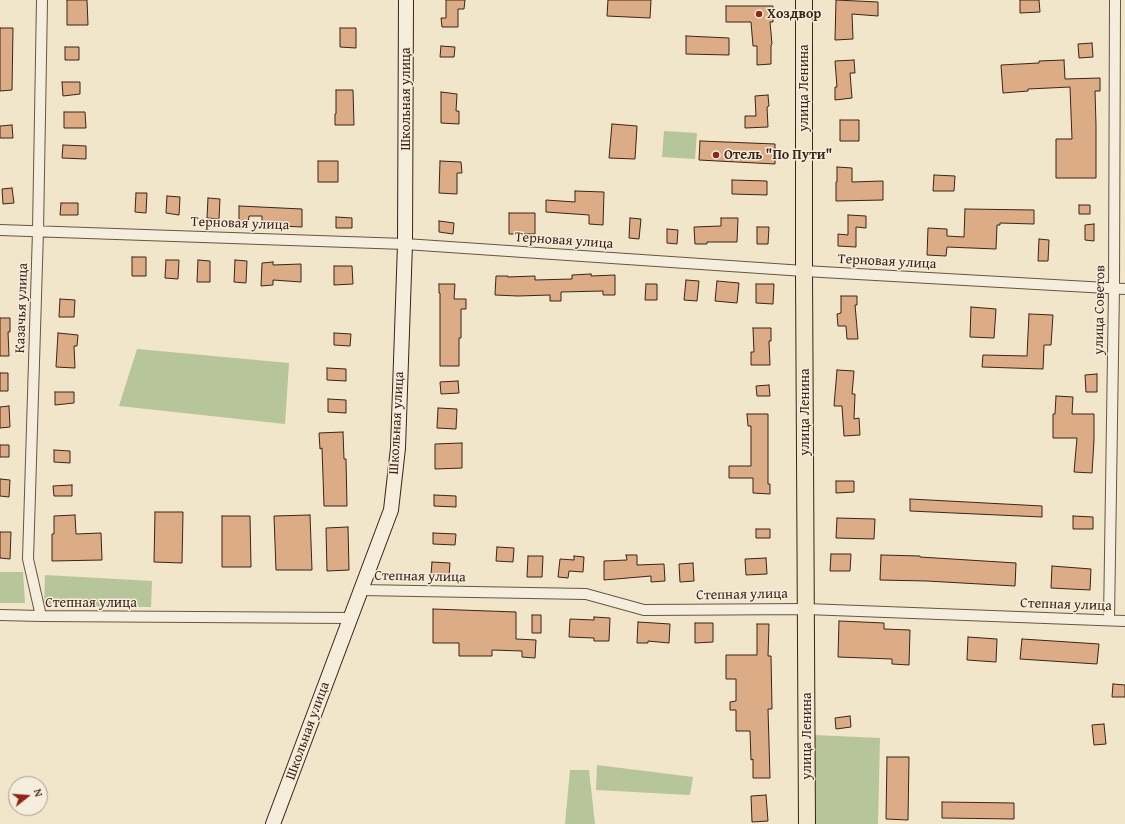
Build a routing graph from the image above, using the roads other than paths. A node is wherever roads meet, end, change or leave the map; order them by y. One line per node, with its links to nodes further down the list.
1 (42, 0): 6 (street, Казачья улица)
2 (406, 0): 7 (street, Школьная улица)
3 (804, 0): 8 (main road, улица Ленина)
4 (1115, 0): 9 (street, улица Советов)
5 (0, 230): 6 (street, Терновая улица)
6 (38, 231): 7 (street, Терновая улица); 14 (street, Казачья улица)
7 (404, 244): 8 (street, Терновая улица); 11 (street, Школьная улица)
8 (804, 271): 9 (street, Терновая улица); 12 (main road, улица Ленина)
9 (1114, 288): 10 (street, Терновая улица); 16 (street, улица Советов)
10 (1125, 289)
11 (360, 590): 12 (street, Степная улица); 15 (street, Школьная улица)
12 (806, 608): 16 (street, Степная улица); 19 (main road, улица Ленина)
13 (0, 615): 14 (street, Степная улица)
14 (40, 616): 15 (street, Степная улица)
15 (350, 618): 18 (street, Школьная улица)
16 (1109, 620): 17 (street, Степная улица)
17 (1125, 621)
18 (273, 824)
19 (807, 824)

